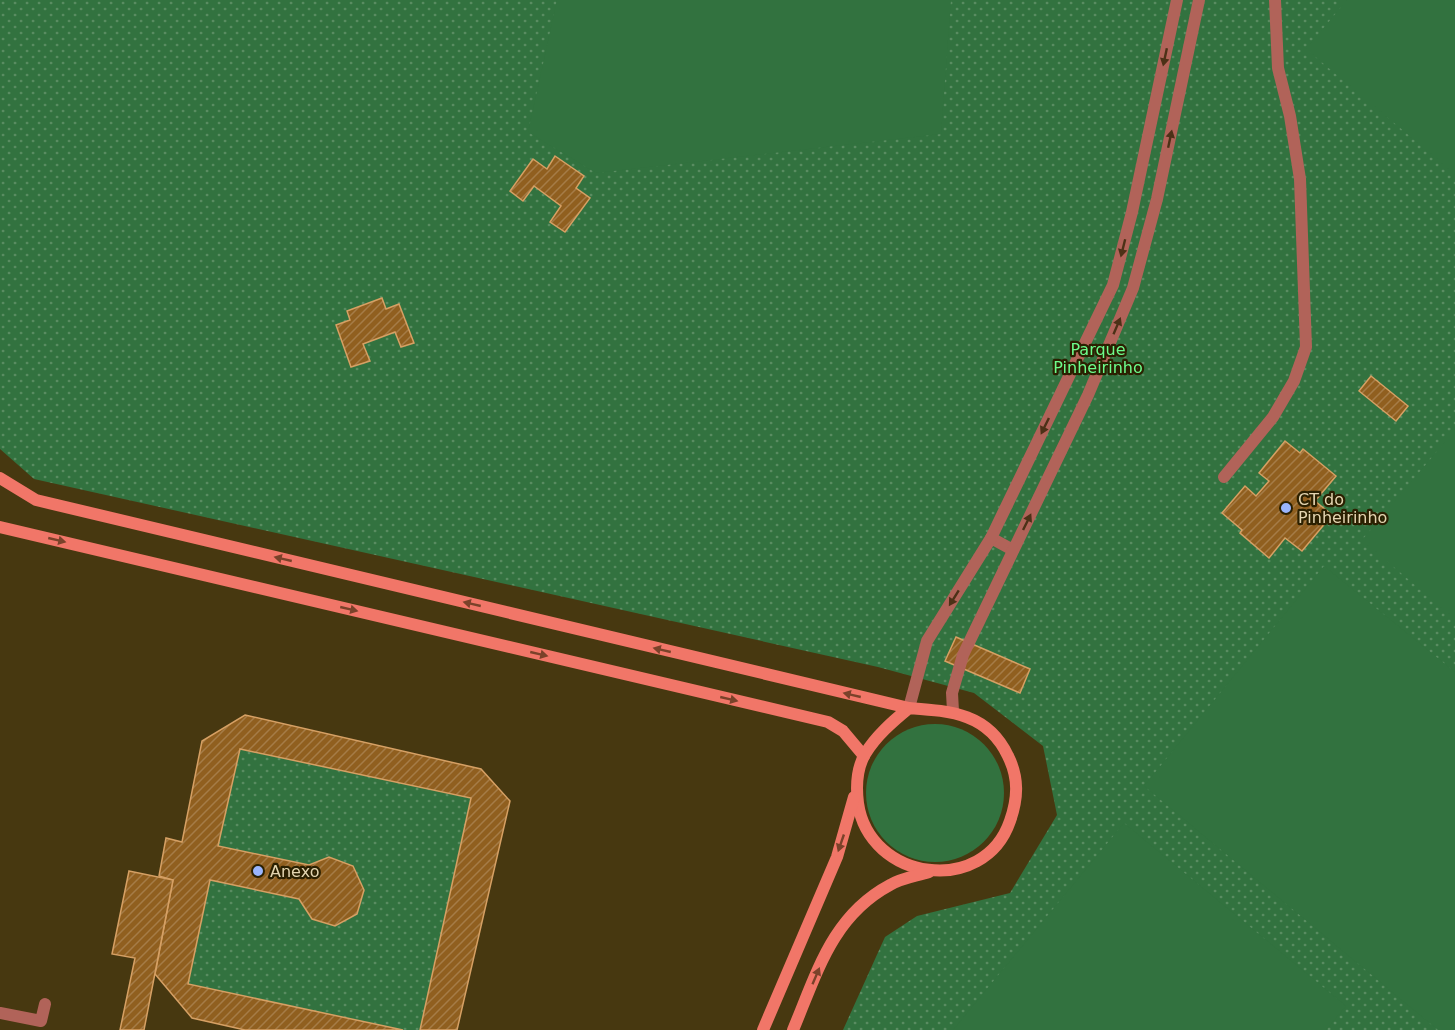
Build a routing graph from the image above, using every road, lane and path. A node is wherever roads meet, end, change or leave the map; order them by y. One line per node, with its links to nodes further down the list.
1 (1177, 0): 7 (lane, one-way to 7)
2 (1199, 0): 8 (lane, one-way to 2)
3 (1275, 0): 4 (lane)
4 (1224, 477)
5 (0, 478): 9 (main road, one-way to 5)
6 (0, 527): 11 (main road, one-way to 11)
7 (991, 538): 8 (lane); 9 (lane, one-way to 9)
8 (1013, 550): 10 (lane)
9 (909, 708): 10 (main road); 11 (main road)
10 (953, 711): 13 (main road)
11 (864, 756): 12 (main road)
12 (856, 787): 13 (main road); 16 (main road, one-way to 16)
13 (931, 872): 17 (main road, one-way to 13)
14 (45, 1004): 15 (lane)
15 (0, 1013)
16 (763, 1030)
17 (793, 1030)

